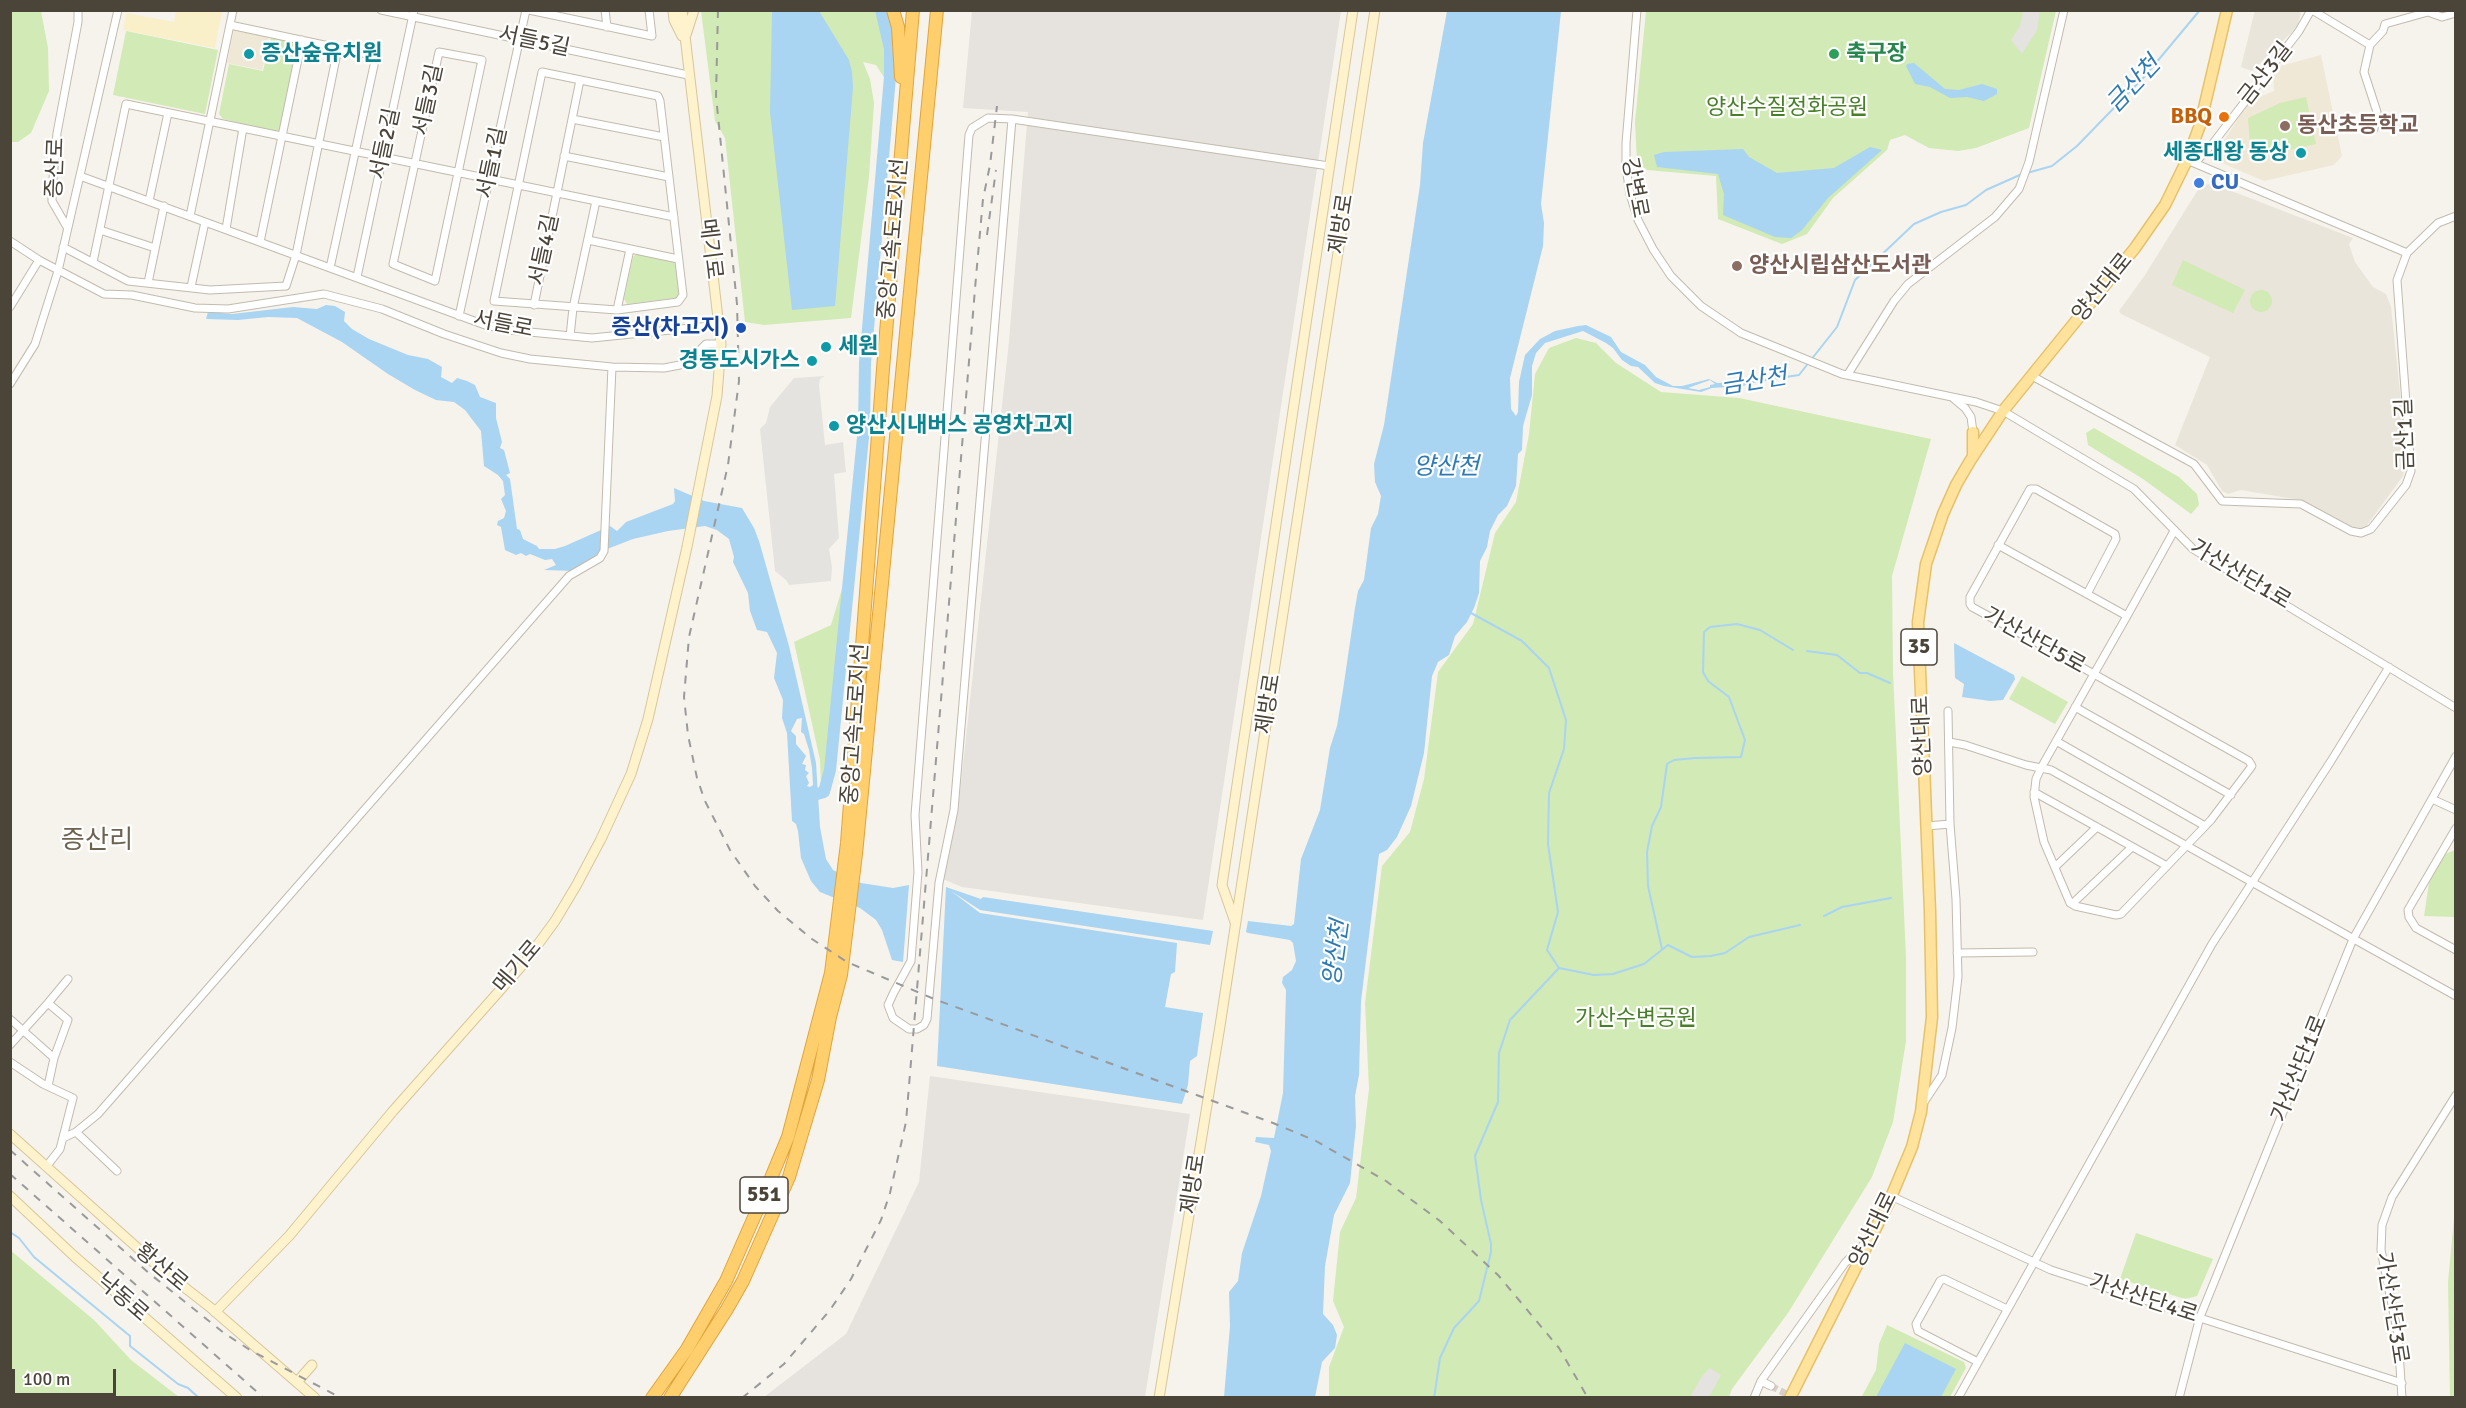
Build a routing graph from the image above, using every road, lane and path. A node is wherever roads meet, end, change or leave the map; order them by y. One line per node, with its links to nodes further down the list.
1 (78, 10): 60 (street, 증산로)
2 (118, 10): 47 (street)
3 (233, 10): 22 (street)
4 (381, 10): 21 (street, 서들5길)
5 (527, 10): 23 (street, 서들1길); 24 (street, 서들1길)
6 (605, 10): 23 (street)
7 (649, 10): 23 (street, 서들1길)
8 (673, 10): 26 (street)
9 (682, 10): 26 (street, 메기로)
10 (694, 10): 26 (street)
11 (892, 10): 89 (highway)
12 (913, 10): 89 (highway, 중앙고속도로지선 / 551)
13 (1353, 10): 45 (street)
14 (1375, 10): 125 (street, 제방로)
15 (1637, 10): 90 (street, 강변로)
16 (2064, 10): 90 (street)
17 (2227, 10): 43 (main road, 양산대로 / 35)
18 (2311, 10): 27 (street); 43 (street, 금산3길)
19 (938, 12): 130 (highway, 중앙고속도로지선 / 551)
20 (2456, 13): 27 (street)
21 (413, 14): 24 (street, 서들5길); 42 (street, 서들2길)
22 (230, 25): 25 (street); 34 (street)
23 (606, 27)
24 (519, 39): 29 (street, 서들5길); 49 (street, 서들1길)
25 (302, 40): 28 (street); 37 (street)
26 (684, 40): 29 (street, 메기로)
27 (2370, 45): 36 (street)
28 (338, 48): 39 (street); 40 (street)
29 (688, 75): 85 (street, 메기로)
30 (580, 80): 32 (street, 서들4길); 38 (street, 서들4길); 51 (street)
31 (168, 113): 34 (street, 서들3길); 50 (street, 서들3길); 53 (street)
32 (572, 119): 38 (street); 41 (street, 서들4길)
33 (1012, 119): 33 (street); 45 (street)
34 (209, 121): 35 (street, 서들3길); 56 (street)
35 (243, 129): 37 (street, 서들3길); 61 (street)
36 (2374, 129)
37 (282, 137): 39 (street, 서들3길); 65 (street)
38 (664, 137): 48 (street, 서들4길)
39 (319, 144): 40 (street, 서들3길); 70 (street)
40 (356, 152): 42 (street, 서들3길); 74 (street)
41 (564, 156): 48 (street); 52 (street, 서들4길)
42 (384, 158): 44 (street, 서들3길); 76 (street, 서들2길)
43 (2191, 162): 69 (street); 91 (main road, 양산대로 / 35)
44 (415, 164): 46 (street, 서들3길); 46 (street, 서들3길); 46 (street, 서들3길)
45 (1329, 166): 125 (street)
46 (459, 173): 49 (street, 서들3길)
47 (80, 176): 50 (street, 서들로); 60 (street)
48 (669, 177): 58 (street, 서들4길)
49 (490, 179): 51 (street, 서들3길); 84 (street, 서들1길)
50 (109, 186): 53 (street, 서들로); 62 (street)
51 (519, 186): 52 (street, 서들3길); 80 (street)
52 (557, 193): 54 (street, 서들3길); 80 (street, 서들4길)
53 (149, 201): 55 (street, 서들로)
54 (596, 201): 58 (street, 서들3길); 63 (street, 서들4길)
55 (164, 206): 56 (street, 서들로); 67 (street)
56 (190, 216): 59 (street, 서들로)
57 (2456, 216): 69 (street, 금산1길)
58 (674, 217): 71 (street, 서들4길)
59 (205, 222): 61 (street, 서들로); 78 (street)
60 (67, 227): 66 (street, 증산로)
61 (226, 229): 65 (street, 서들로)
62 (100, 230): 67 (street); 73 (street)
63 (588, 240): 68 (street, 서들4길); 82 (street, 서들4길)
64 (10, 241): 72 (street)
65 (260, 242): 70 (street, 서들로)
66 (63, 248): 73 (street); 75 (street, 증산로)
67 (155, 248): 77 (street)
68 (630, 249): 71 (street, 서들4길); 83 (street)
69 (2407, 253): 91 (street, 금산1길)
70 (297, 255): 74 (street, 서들로); 78 (street)
71 (678, 259): 83 (street, 서들4길)
72 (39, 260): 75 (street); 81 (street)
73 (93, 262): 77 (street)
74 (330, 268): 76 (street, 서들로)
75 (58, 271): 88 (street); 92 (street, 증산로)
76 (357, 277): 84 (street, 서들로)
77 (148, 283): 78 (street)
78 (190, 287): 79 (street)
79 (184, 293)
80 (534, 305): 82 (street, 서들4길)
81 (10, 307)
82 (573, 308): 83 (street, 서들4길); 86 (street)
83 (617, 310)
84 (459, 316): 86 (street, 서들로)
85 (720, 325): 86 (street, 서들로); 87 (street, 메기로)
86 (570, 336)
87 (721, 344): 88 (street); 152 (street, 메기로)
88 (612, 367): 142 (street)
89 (883, 369): 130 (highway, 중앙고속도로지선 / 551)
90 (1845, 374): 93 (street)
91 (2032, 376): 94 (main road, 양산대로 / 35)
92 (10, 384)
93 (1951, 397): 94 (street); 95 (street)
94 (2003, 411): 96 (main road, 양산대로 / 35); 97 (street, 가산산단1로)
95 (1973, 432): 96 (main road)
96 (1970, 461): 115 (main road, 양산대로 / 35)
97 (2174, 531): 100 (street, 가산산단5로); 101 (street, 가산산단1로)
98 (1998, 545): 99 (street); 99 (street, 가산산단5로); 102 (street, 가산산단5로)
99 (2087, 594): 100 (street)
100 (2127, 616): 102 (street, 가산산단5로)
101 (2389, 667): 104 (street, 가산산단1로); 123 (street)
102 (2094, 674): 103 (street, 가산산단5로); 111 (street)
103 (2075, 707): 106 (street, 가산산단5로); 111 (street)
104 (2456, 708)
105 (1948, 711): 107 (street)
106 (2056, 741): 109 (street, 가산산단5로); 116 (street)
107 (1949, 742): 109 (street); 114 (street)
108 (2456, 756): 112 (street, 가산산단1로)
109 (2041, 768): 110 (street, 가산산단5로); 119 (street)
110 (2034, 792): 117 (street); 122 (street, 가산산단5로)
111 (2231, 795): 116 (street)
112 (2432, 799): 113 (street); 126 (street, 가산산단1로)
113 (2456, 810)
114 (1950, 825): 115 (street); 129 (street)
115 (1927, 826): 141 (main road, 양산대로 / 35)
116 (2205, 826): 119 (street)
117 (2097, 827): 120 (street); 122 (street)
118 (2456, 828): 127 (street)
119 (2187, 846): 121 (street); 123 (street)
120 (2132, 847): 121 (street); 124 (street)
121 (2167, 866): 124 (street)
122 (2055, 867): 124 (street, 가산산단5로)
123 (2252, 882): 126 (street); 150 (street)
124 (2072, 904)
125 (1235, 924): 164 (street, 제방로)
126 (2353, 939): 132 (street); 153 (street, 가산산단1로)
127 (2456, 950)
128 (2033, 952): 129 (street)
129 (1957, 953): 141 (street)
130 (836, 974): 162 (highway, 중앙고속도로지선 / 551); 163 (highway, 중앙고속도로지선 / 551)
131 (68, 980): 133 (street)
132 (2456, 996)
133 (48, 1003): 135 (street); 137 (street)
134 (10, 1019): 135 (street)
135 (24, 1030): 136 (street); 137 (street)
136 (10, 1045)
137 (54, 1058): 139 (street)
138 (10, 1062): 139 (street)
139 (48, 1086): 144 (street)
140 (2456, 1095): 158 (street, 가산산단3로)
141 (1922, 1104): 148 (main road, 양산대로 / 35)
142 (76, 1132): 144 (street); 146 (street)
143 (10, 1134): 145 (street, 황산로)
144 (63, 1138): 145 (street)
145 (46, 1167): 152 (street, 황산로)
146 (117, 1171)
147 (10, 1196): 160 (street, 낙동로)
148 (1891, 1196): 149 (main road, 양산대로 / 35); 150 (street, 가산산단4로)
149 (1874, 1233): 156 (street); 166 (main road, 양산대로 / 35)
150 (2033, 1262): 151 (street); 153 (street, 가산산단4로)
151 (2007, 1309): 154 (street); 154 (street)
152 (215, 1311): 157 (street, 황산로)
153 (2200, 1317): 158 (street, 가산산단4로); 168 (street, 가산산단1로)
154 (1978, 1362): 167 (street)
155 (312, 1365): 157 (street)
156 (1761, 1381): 159 (street); 165 (street)
157 (297, 1382): 161 (street, 황산로)
158 (2402, 1383): 169 (street, 가산산단3로)
159 (1771, 1386)
160 (237, 1398)
161 (315, 1398)
162 (652, 1398)
163 (670, 1398)
164 (1160, 1398)
165 (1754, 1398)
166 (1790, 1398)
167 (1958, 1398)
168 (2180, 1398)
169 (2402, 1398)

